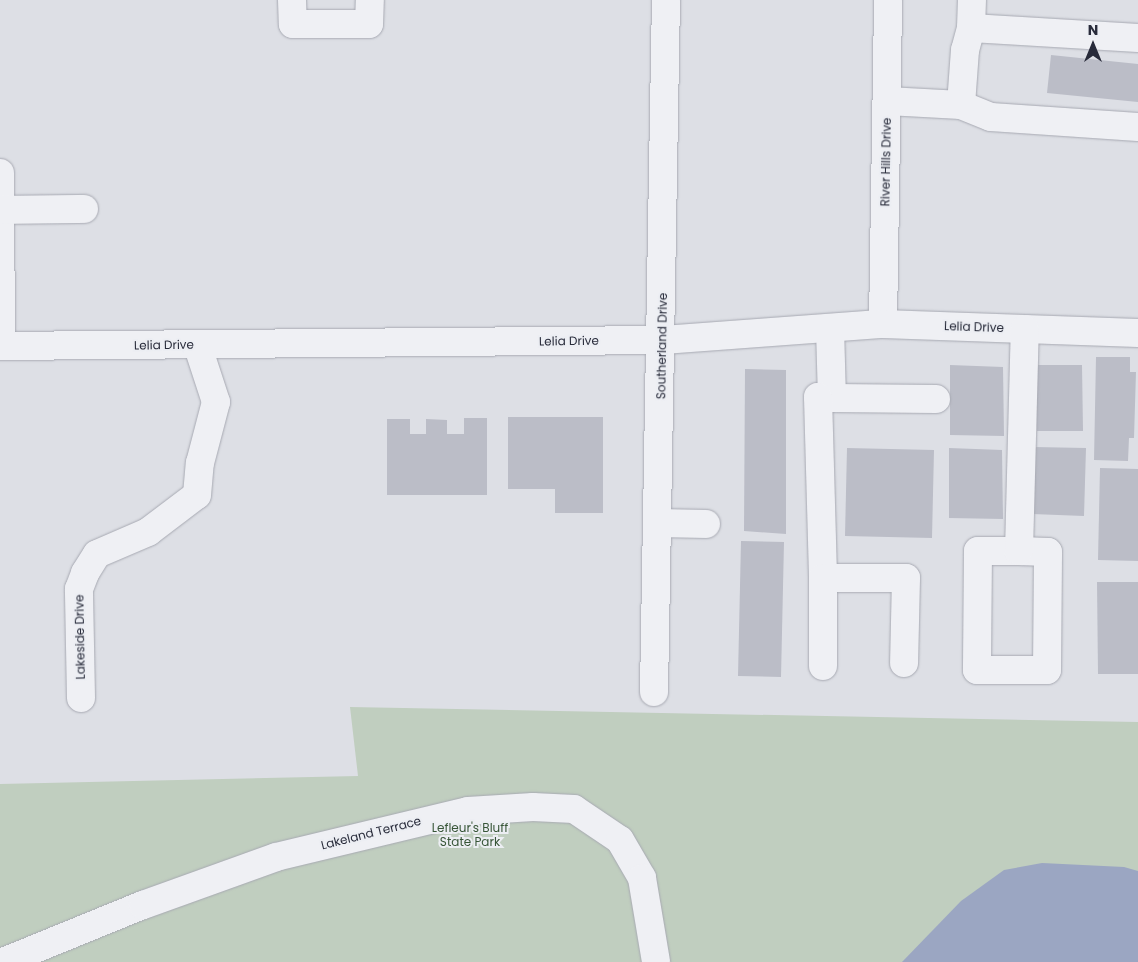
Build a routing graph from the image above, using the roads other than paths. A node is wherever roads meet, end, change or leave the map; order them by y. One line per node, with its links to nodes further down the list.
1 (292, 0): 2 (street)
2 (370, 0)
3 (666, 0): 18 (street, Southerland Drive)
4 (888, 0): 8 (street, River Hills Drive)
5 (972, 0): 6 (street)
6 (971, 28): 7 (street); 9 (street)
7 (1138, 38)
8 (887, 101): 9 (street); 14 (street, River Hills Drive)
9 (961, 105): 10 (street)
10 (1138, 127)
11 (0, 173): 13 (street)
12 (84, 209): 13 (street)
13 (0, 210): 20 (street)
14 (883, 324): 15 (street, Lelia Drive); 16 (street, Lelia Drive)
15 (830, 328): 18 (street, Lelia Drive); 21 (street)
16 (1025, 329): 17 (street, Lelia Drive); 25 (street)
17 (1138, 333)
18 (663, 340): 19 (street, Lelia Drive); 23 (street, Southerland Drive)
19 (197, 344): 20 (street, Lelia Drive); 30 (street, Lakeside Drive)
20 (0, 346)
21 (832, 398): 22 (street); 26 (street)
22 (936, 399)
23 (658, 523): 24 (street); 29 (street, Southerland Drive)
24 (706, 524)
25 (1019, 551): 25 (street)
26 (823, 578): 27 (street); 28 (street)
27 (904, 663)
28 (823, 666)
29 (654, 692)
30 (81, 698)
31 (3, 962): 32 (street, Lakeland Terrace)
32 (656, 962)

